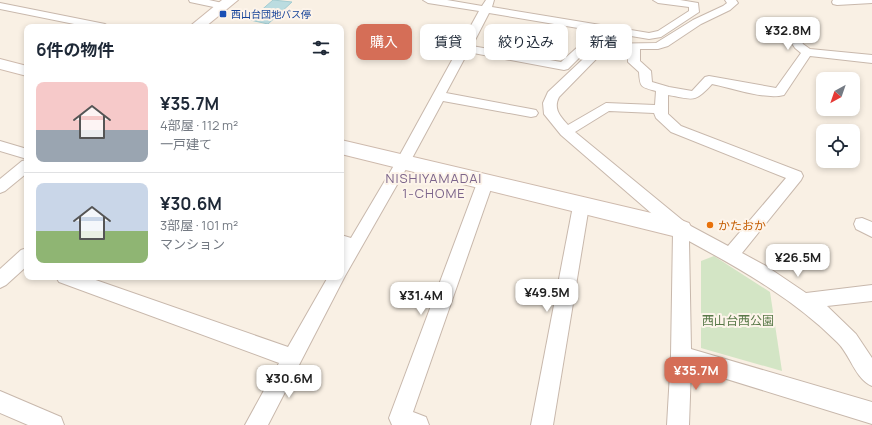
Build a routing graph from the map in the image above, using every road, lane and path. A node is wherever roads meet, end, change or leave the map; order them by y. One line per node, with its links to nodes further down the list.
1 (194, 0): 7 (street)
2 (428, 0): 8 (street)
3 (658, 0): 15 (street)
4 (730, 0): 16 (street)
5 (872, 0): 6 (street)
6 (837, 2)
7 (227, 3): 11 (street)
8 (488, 5): 12 (street); 13 (street)
9 (0, 6): 10 (street)
10 (90, 24)
11 (200, 24)
12 (580, 24)
13 (476, 27)
14 (790, 31): 18 (street)
15 (632, 33)
16 (634, 46): 24 (street); 28 (street)
17 (476, 50): 19 (street)
18 (807, 52): 20 (street); 24 (street)
19 (576, 55)
20 (872, 58)
21 (458, 60): 25 (street)
22 (0, 64): 23 (street)
23 (24, 70)
24 (662, 90): 26 (street)
25 (439, 96): 27 (street); 32 (street)
26 (662, 109): 28 (street); 39 (street)
27 (531, 113)
28 (566, 132): 37 (street)
29 (0, 146): 31 (street)
30 (344, 147): 32 (street)
31 (24, 153)
32 (403, 162): 34 (street); 38 (street)
33 (24, 167): 35 (street)
34 (485, 183): 36 (street); 54 (street)
35 (0, 187)
36 (581, 206): 37 (street); 55 (street)
37 (681, 229): 39 (street); 47 (street)
38 (348, 244): 40 (street)
39 (730, 255): 46 (street)
40 (344, 259)
41 (24, 261): 42 (street)
42 (0, 280)
43 (73, 280): 48 (street)
44 (335, 280): 48 (street)
45 (872, 293): 46 (street)
46 (805, 302): 49 (street)
47 (681, 356): 51 (street); 56 (street)
48 (292, 358): 53 (street)
49 (872, 376)
50 (0, 402): 52 (street)
51 (872, 413)
52 (53, 425)
53 (256, 425)
54 (418, 425)
55 (542, 425)
56 (678, 425)

